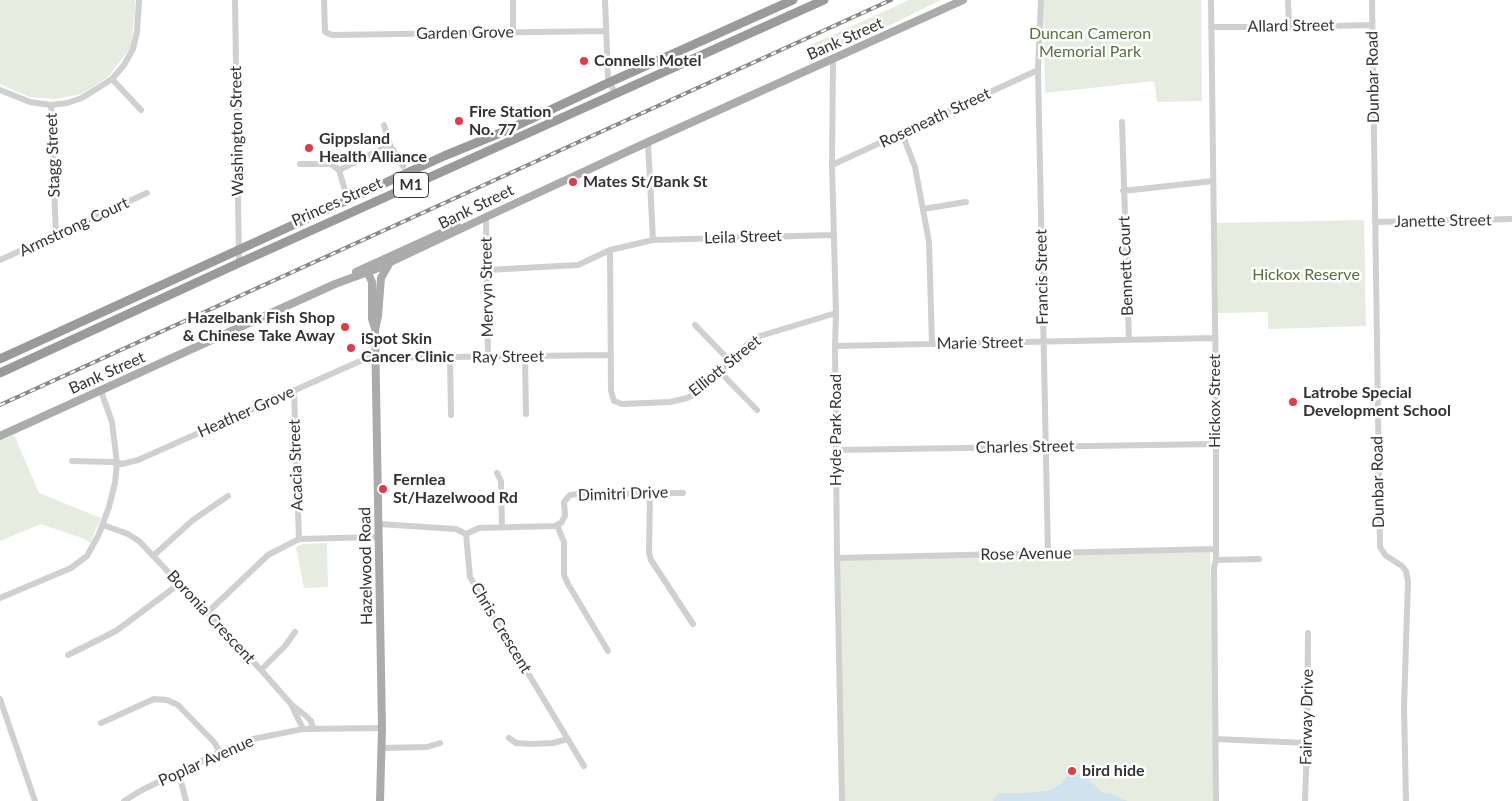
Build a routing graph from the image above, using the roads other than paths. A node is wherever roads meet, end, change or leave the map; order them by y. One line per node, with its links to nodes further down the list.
1 (139, 0): 20 (street)
2 (235, 0): 47 (street, Washington Street)
3 (324, 0): 17 (street, Garden Grove)
4 (512, 0): 17 (street)
5 (605, 0): 16 (street)
6 (793, 0): 21 (highway, Princes Street / M1)
7 (824, 0): 23 (highway, Princes Street / M1)
8 (963, 0): 18 (main road, Bank Street)
9 (1041, 0): 19 (street, Francis Street)
10 (1211, 0): 14 (street, Hickox Street)
11 (1288, 0): 15 (street)
12 (1372, 0): 13 (street, Dunbar Road)
13 (1372, 24): 15 (street, Allard Street); 43 (street, Dunbar Road)
14 (1211, 27): 15 (street, Allard Street); 35 (street, Hickox Street)
15 (1289, 27)
16 (606, 31): 17 (street, Garden Grove); 21 (street)
17 (513, 32)
18 (833, 59): 29 (main road, Bank Street); 32 (street, Hyde Park Road)
19 (1038, 70): 28 (street, Roseneath Street); 60 (street, Francis Street)
20 (112, 79): 24 (street); 25 (street)
21 (610, 82): 23 (street); 38 (highway, Princes Street / M1)
22 (0, 90): 24 (street)
23 (615, 94): 50 (highway, Princes Street / M1)
24 (51, 105): 45 (street, Stagg Street)
25 (140, 110)
26 (1122, 122): 36 (street, Bennett Court)
27 (384, 125): 30 (street)
28 (902, 133): 32 (street, Roseneath Street); 40 (street)
29 (648, 142): 41 (main road, Bank Street); 46 (street)
30 (390, 145): 33 (street); 34 (street)
31 (300, 164): 34 (street)
32 (832, 165): 44 (street, Hyde Park Road)
33 (402, 166)
34 (339, 170): 38 (street)
35 (1213, 181): 36 (street); 58 (street, Hickox Street)
36 (1123, 191): 59 (street, Bennett Court)
37 (147, 193): 45 (street, Armstrong Court)
38 (348, 200): 47 (highway, Princes Street / M1)
39 (966, 202): 40 (street)
40 (923, 210): 61 (street)
41 (486, 217): 51 (main road, Bank Street); 52 (main road); 53 (street, Mervyn Street)
42 (1512, 219): 43 (street, Janette Street)
43 (1375, 222): 131 (street, Dunbar Road)
44 (833, 235): 46 (street, Leila Street); 55 (street, Hyde Park Road)
45 (56, 236): 49 (street, Armstrong Court)
46 (652, 240): 48 (street, Leila Street)
47 (238, 250): 50 (street, Washington Street); 68 (highway, Princes Street / M1)
48 (610, 250): 53 (street, Leila Street); 63 (street, Elliott Street)
49 (0, 260)
50 (239, 262): 70 (highway, Princes Street / M1)
51 (390, 263): 52 (main road, Bank Street); 54 (main road)
52 (371, 269): 54 (main road); 57 (main road); 73 (main road, Bank Street)
53 (486, 270): 64 (street, Mervyn Street)
54 (381, 278): 57 (main road)
55 (836, 313): 62 (street, Hyde Park Road); 69 (street, Elliott Street)
56 (695, 325): 69 (street)
57 (375, 330): 66 (main road, Hazelwood Road)
58 (1215, 338): 59 (street, Marie Street); 78 (street, Hickox Street)
59 (1129, 340): 60 (street, Marie Street)
60 (1043, 342): 61 (street, Marie Street); 79 (street, Francis Street)
61 (932, 344): 62 (street, Marie Street)
62 (835, 346): 80 (street, Hyde Park Road)
63 (611, 355): 65 (street, Ray Street); 71 (street, Elliott Street)
64 (488, 357): 65 (street, Ray Street); 67 (street, Ray Street)
65 (525, 357): 75 (street)
66 (375, 358): 67 (street, Ray Street); 72 (street, Heather Grove); 88 (main road, Hazelwood Road)
67 (450, 358): 76 (street)
68 (0, 360)
69 (730, 361): 71 (street, Elliott Street)
70 (0, 372)
71 (721, 373): 74 (street)
72 (294, 390): 82 (street, Heather Grove); 93 (street, Acacia Street)
73 (101, 391): 77 (main road, Bank Street); 82 (street)
74 (757, 410)
75 (526, 414)
76 (451, 415)
77 (0, 436)
78 (1215, 444): 79 (street, Charles Street); 94 (street, Hickox Street)
79 (1046, 447): 80 (street, Charles Street); 95 (street, Francis Street)
80 (836, 450): 97 (street, Hyde Park Road)
81 (72, 461): 82 (street, Heather Grove)
82 (117, 464): 87 (street)
83 (497, 473): 90 (street)
84 (683, 492): 85 (street, Dimitri Drive)
85 (650, 493): 89 (street, Dimitri Drive); 103 (street)
86 (228, 496): 96 (street)
87 (103, 524): 96 (street, Boronia Crescent); 101 (street)
88 (378, 524): 91 (street); 92 (main road, Hazelwood Road)
89 (557, 525): 90 (street); 106 (street)
90 (502, 527): 91 (street)
91 (466, 534): 116 (street, Chris Crescent)
92 (379, 537): 93 (street); 112 (main road, Hazelwood Road)
93 (299, 539): 102 (street)
94 (1215, 549): 95 (street, Rose Avenue); 99 (street, Hickox Street)
95 (1048, 554): 97 (street, Rose Avenue)
96 (153, 556): 100 (street, Boronia Crescent)
97 (837, 558): 128 (street, Hyde Park Road)
98 (1259, 559): 99 (street)
99 (1216, 560): 117 (street, Hickox Street)
100 (179, 584): 102 (street, Boronia Crescent); 107 (street)
101 (0, 598)
102 (207, 613): 108 (street, Boronia Crescent)
103 (693, 624)
104 (295, 632): 108 (street)
105 (1308, 633): 119 (street, Fairway Drive)
106 (608, 651)
107 (68, 654)
108 (261, 670): 110 (street, Boronia Crescent)
109 (0, 699): 124 (street)
110 (291, 704): 113 (street, Boronia Crescent); 114 (street)
111 (100, 723): 121 (street)
112 (382, 728): 114 (street, Poplar Avenue); 120 (main road, Hazelwood Road)
113 (303, 729): 114 (street, Poplar Avenue); 121 (street, Poplar Avenue)
114 (313, 729)
115 (509, 738): 116 (street)
116 (568, 739): 122 (street, Chris Crescent)
117 (1215, 739): 119 (street); 129 (street, Hickox Street)
118 (440, 742): 120 (street)
119 (1307, 743): 130 (street, Fairway Drive)
120 (382, 748): 127 (main road, Hazelwood Road)
121 (220, 752): 123 (street, Poplar Avenue)
122 (584, 766)
123 (179, 773): 125 (street, Poplar Avenue); 126 (street)
124 (35, 801)
125 (124, 801)
126 (186, 801)
127 (380, 801)
128 (842, 801)
129 (1216, 801)
130 (1305, 801)
131 (1406, 801)

